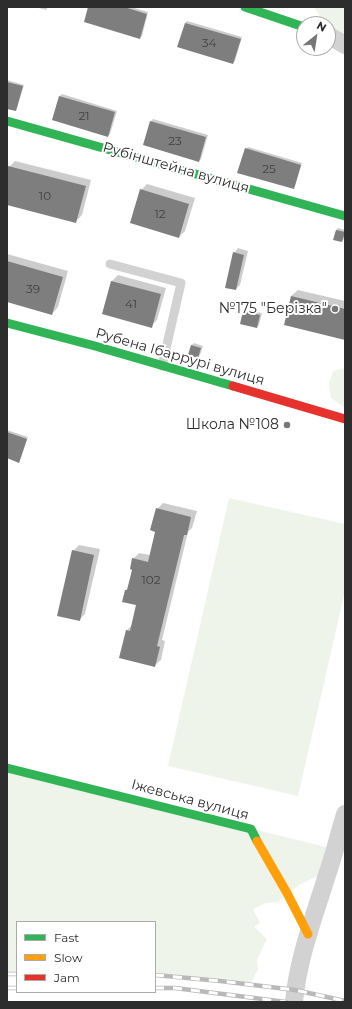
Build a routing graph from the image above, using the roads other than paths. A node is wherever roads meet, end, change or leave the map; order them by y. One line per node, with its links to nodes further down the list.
1 (246, 7): 2 (street)
2 (296, 24)
3 (336, 40): 4 (street)
4 (345, 45)
5 (7, 121): 6 (street, Рубінштейна вулиця)
6 (345, 216)
7 (110, 264): 9 (lane)
8 (7, 323): 9 (street, Рубена Ібаррурі вулиця)
9 (162, 366): 10 (street, Рубена Ібаррурі вулиця)
10 (345, 419)
11 (7, 768): 13 (street, Іжевська вулиця)
12 (345, 814): 13 (street)
13 (308, 934): 14 (street)
14 (294, 1002)

